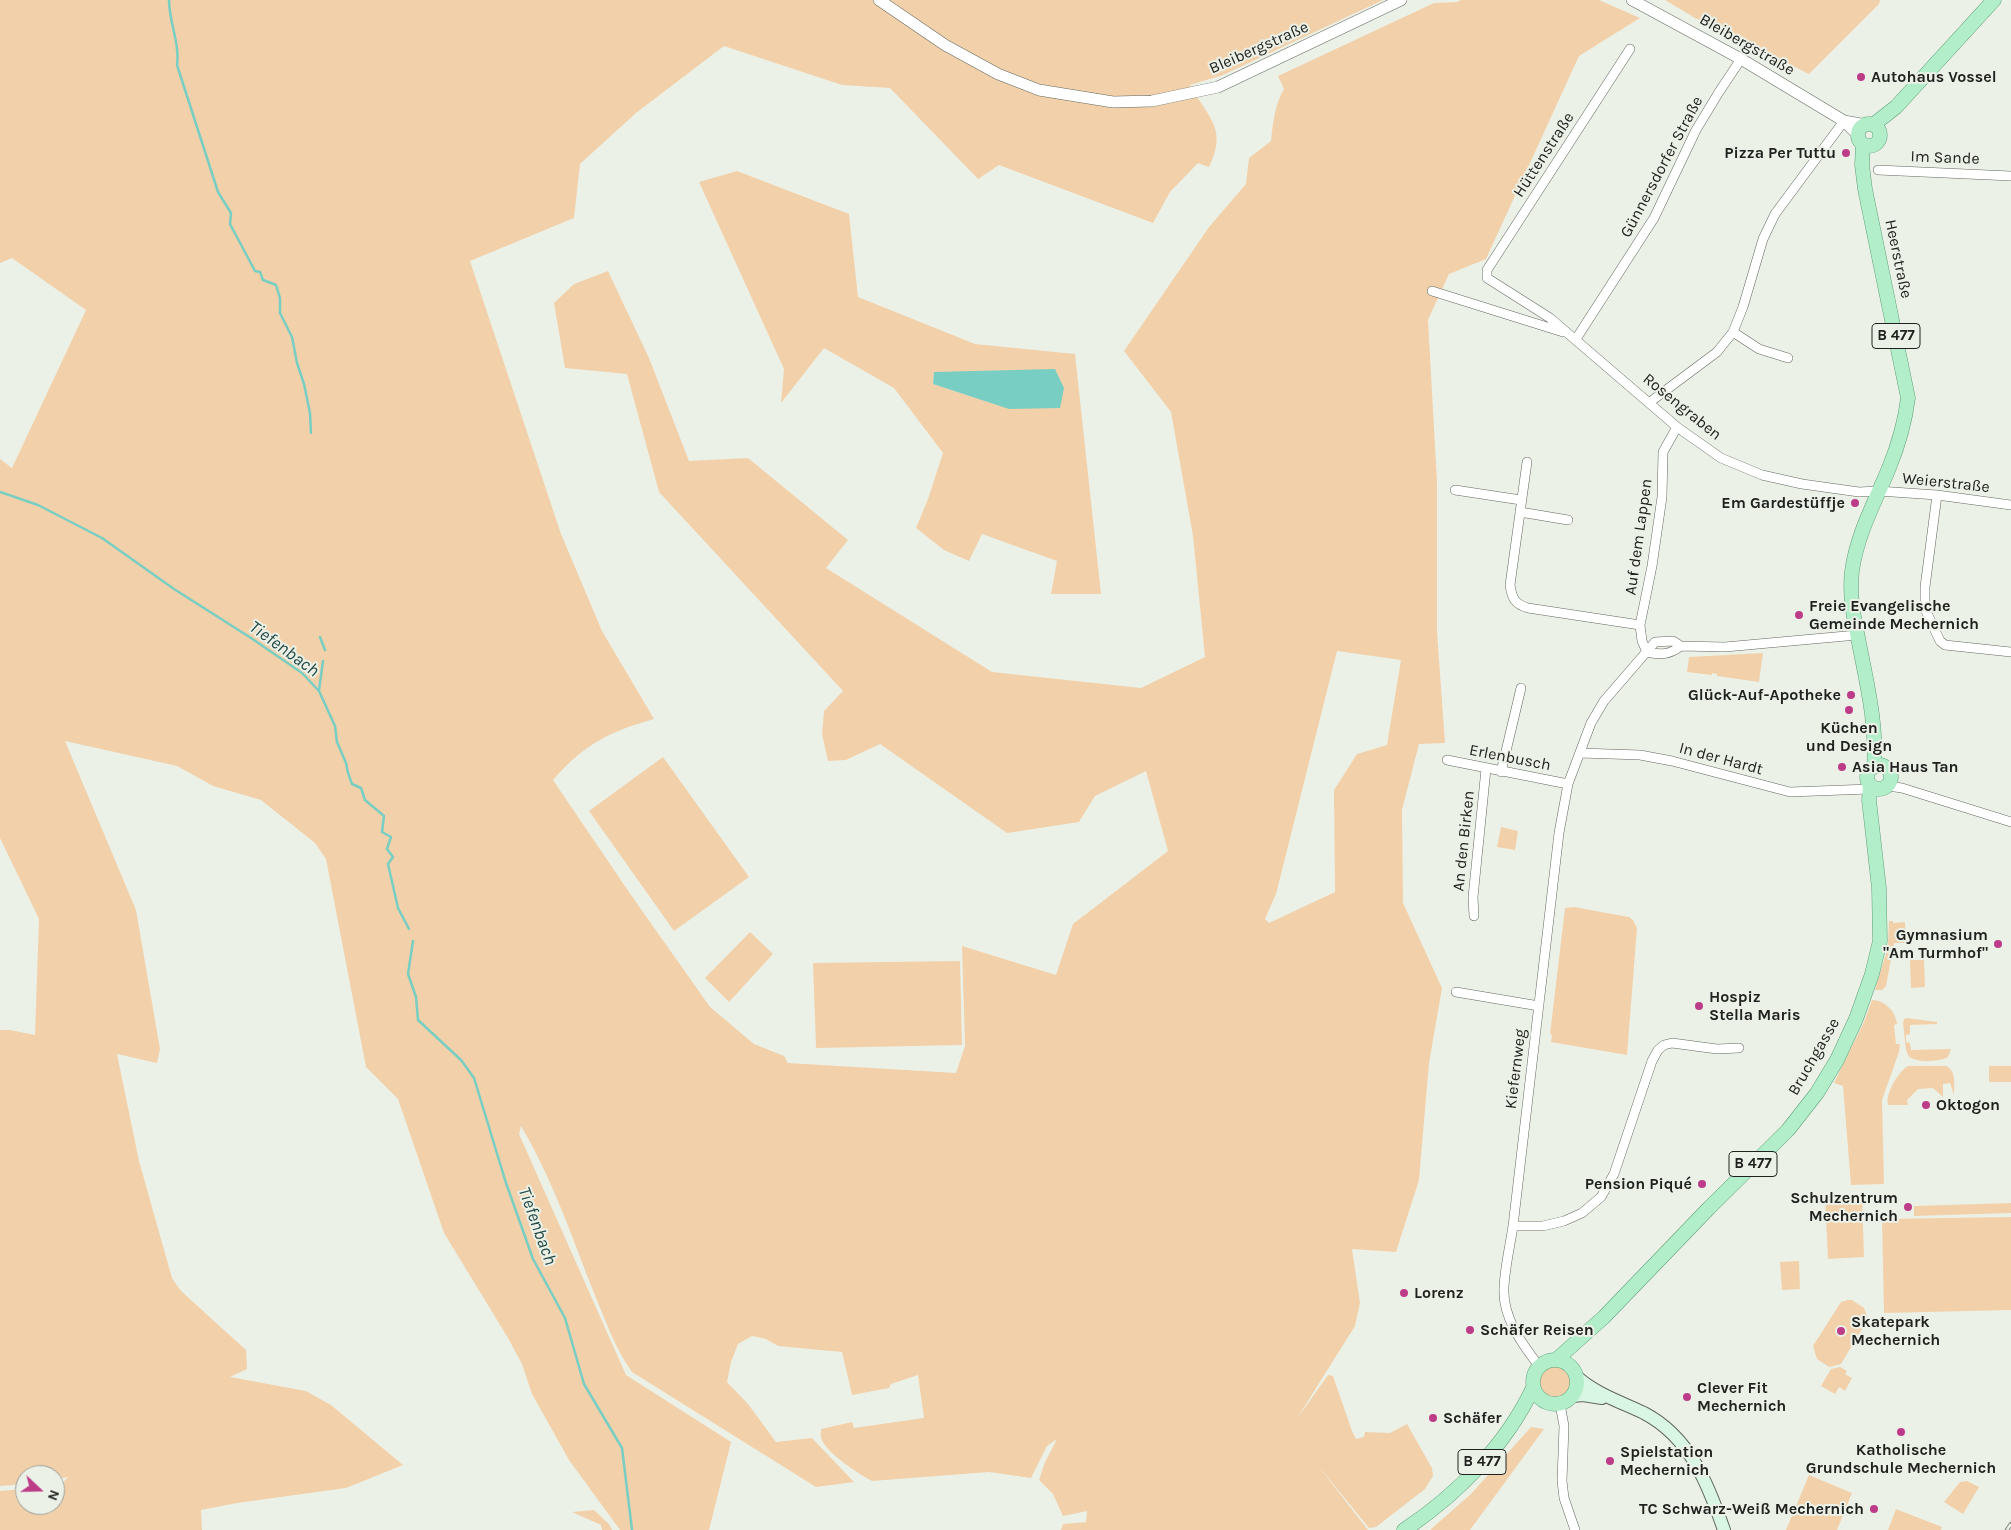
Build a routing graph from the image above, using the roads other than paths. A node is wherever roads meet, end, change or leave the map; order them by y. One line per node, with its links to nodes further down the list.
1 (879, 0): 2 (street, Bleibergstraße)
2 (1401, 0)
3 (1632, 0): 6 (street, Bleibergstraße)
4 (1994, 0): 8 (main road, Heerstraße / B 477)
5 (1630, 49): 11 (street, Hüttenstraße)
6 (1741, 59): 7 (street, Bleibergstraße); 15 (street, Günnersdorfer Straße)
7 (1844, 121): 8 (street, Bleibergstraße); 13 (street)
8 (1869, 134): 21 (main road, Heerstraße / B 477)
9 (1878, 170): 10 (street, Im Sande)
10 (2011, 176)
11 (1487, 278): 14 (street, Rosengraben)
12 (1432, 291): 14 (street, Rosengraben)
13 (1733, 332): 16 (street); 17 (street)
14 (1568, 333): 15 (street, Rosengraben)
15 (1576, 338): 17 (street, Rosengraben)
16 (1788, 358)
17 (1650, 402): 18 (street, Rosengraben)
18 (1677, 427): 21 (street, Rosengraben); 27 (street, Auf dem Lappen)
19 (1527, 462): 23 (street)
20 (1455, 490): 23 (street)
21 (1878, 491): 22 (street, Weierstraße); 28 (main road, B 477)
22 (1937, 495): 24 (street, Weierstraße); 30 (street)
23 (1522, 500): 25 (street)
24 (2011, 505)
25 (1520, 512): 26 (street); 27 (street)
26 (1568, 520)
27 (1640, 625): 29 (street)
28 (1857, 635): 29 (street); 34 (main road, B 477)
29 (1647, 652): 32 (street)
30 (2011, 652)
31 (1521, 688): 36 (street)
32 (1580, 753): 37 (street, Kiefernweg); 38 (street, In der Hardt)
33 (1447, 760): 35 (street, Erlenbusch)
34 (1880, 767): 38 (main road, B 477); 38 (main road, B 477)
35 (1486, 768): 36 (street, Erlenbusch); 40 (street, An den Birken)
36 (1500, 772): 37 (street, Erlenbusch)
37 (1568, 784): 42 (street, Kiefernweg)
38 (1876, 787): 39 (street, In der Hardt); 45 (main road, Bruchgasse / B 477)
39 (2011, 822)
40 (1474, 916)
41 (1456, 992): 42 (street)
42 (1539, 1006): 44 (street, Kiefernweg)
43 (1739, 1048): 44 (street)
44 (1513, 1226): 47 (street, Kiefernweg)
45 (1604, 1317): 46 (main road, Bruchgasse / B 477); 48 (main road, Bruchgasse / B 477)
46 (1556, 1360): 47 (main road, B 477); 48 (main road)
47 (1539, 1366): 49 (main road, B 477)
48 (1574, 1372): 50 (main road, B 477); 51 (main road)
49 (1533, 1388): 52 (main road); 53 (main road, B 477)
50 (1572, 1396): 51 (main road); 52 (main road, B 477)
51 (1616, 1401): 56 (main road)
52 (1553, 1404): 53 (main road, B 477); 55 (street)
53 (1508, 1431): 54 (main road, B 477)
54 (1404, 1530)
55 (1575, 1530)
56 (1724, 1530)

